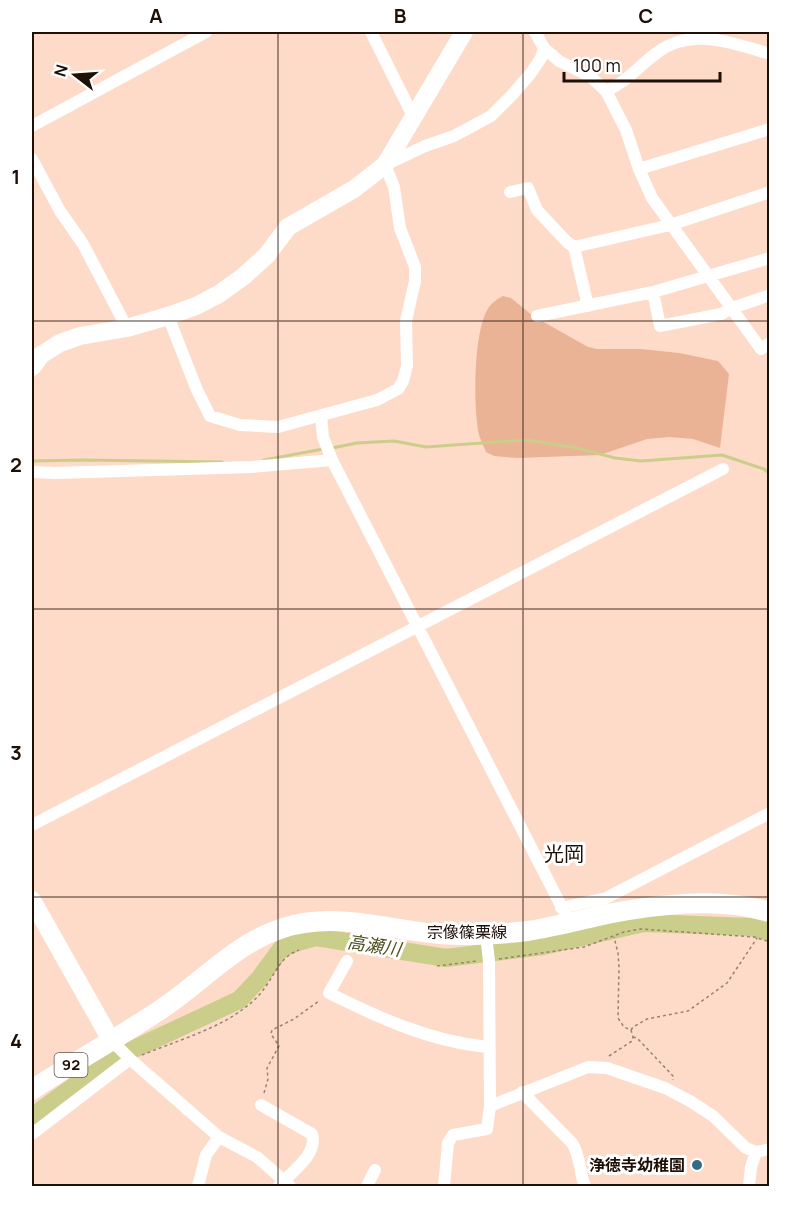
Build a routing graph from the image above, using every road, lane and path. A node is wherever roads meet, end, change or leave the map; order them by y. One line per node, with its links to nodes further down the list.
1 (206, 32): 9 (street)
2 (371, 32): 8 (street)
3 (464, 32): 8 (street)
4 (535, 32): 5 (street)
5 (544, 48): 7 (street); 12 (street)
6 (770, 54): 7 (street)
7 (606, 91): 13 (street)
8 (413, 116): 12 (street)
9 (32, 126)
10 (770, 129): 13 (street)
11 (32, 159): 26 (street)
12 (385, 165): 24 (street); 29 (street)
13 (639, 169): 16 (street)
14 (510, 192): 17 (street)
15 (770, 192): 16 (street)
16 (670, 225): 17 (street); 19 (street)
17 (574, 247): 22 (street)
18 (770, 258): 19 (street)
19 (710, 277): 20 (street); 23 (street)
20 (653, 292): 22 (street); 23 (street)
21 (770, 295): 23 (street)
22 (588, 306): 25 (street)
23 (732, 308): 27 (street)
24 (168, 316): 26 (street); 29 (street)
25 (537, 316)
26 (127, 328): 28 (street)
27 (770, 343)
28 (32, 367)
29 (321, 415): 30 (street)
30 (332, 460): 32 (street); 33 (street)
31 (723, 468): 33 (street)
32 (32, 472)
33 (417, 626): 35 (street); 38 (street)
34 (770, 813): 38 (street)
35 (32, 825)
36 (32, 900): 50 (street)
37 (770, 912): 38 (main road, 宗像篠栗線 / 92)
38 (566, 915): 39 (main road, 宗像篠栗線 / 92)
39 (486, 935): 45 (street); 50 (main road, 宗像篠栗線 / 92)
40 (613, 936): 41 (path); 45 (path); 48 (path)
41 (757, 938): 42 (path); 48 (path)
42 (770, 942)
43 (299, 950): 52 (path)
44 (347, 961): 47 (street)
45 (489, 961): 46 (path); 51 (street)
46 (437, 966)
47 (329, 993): 51 (street); 57 (path)
48 (631, 1030): 49 (path)
49 (633, 1037): 53 (path); 56 (path)
50 (114, 1044): 52 (street); 54 (main road, 宗像篠栗線 / 92)
51 (488, 1047): 58 (street)
52 (129, 1058): 59 (street); 60 (street)
53 (598, 1068): 55 (street); 56 (street)
54 (32, 1090)
55 (522, 1092): 58 (street); 68 (street)
56 (672, 1092): 62 (street)
57 (261, 1105): 64 (street)
58 (489, 1106): 67 (street)
59 (32, 1134)
60 (219, 1137): 64 (street); 65 (street)
61 (770, 1149): 62 (street)
62 (756, 1152): 69 (street)
63 (375, 1170): 66 (street)
64 (284, 1184)
65 (198, 1186)
66 (367, 1186)
67 (444, 1186)
68 (585, 1186)
69 (749, 1186)

